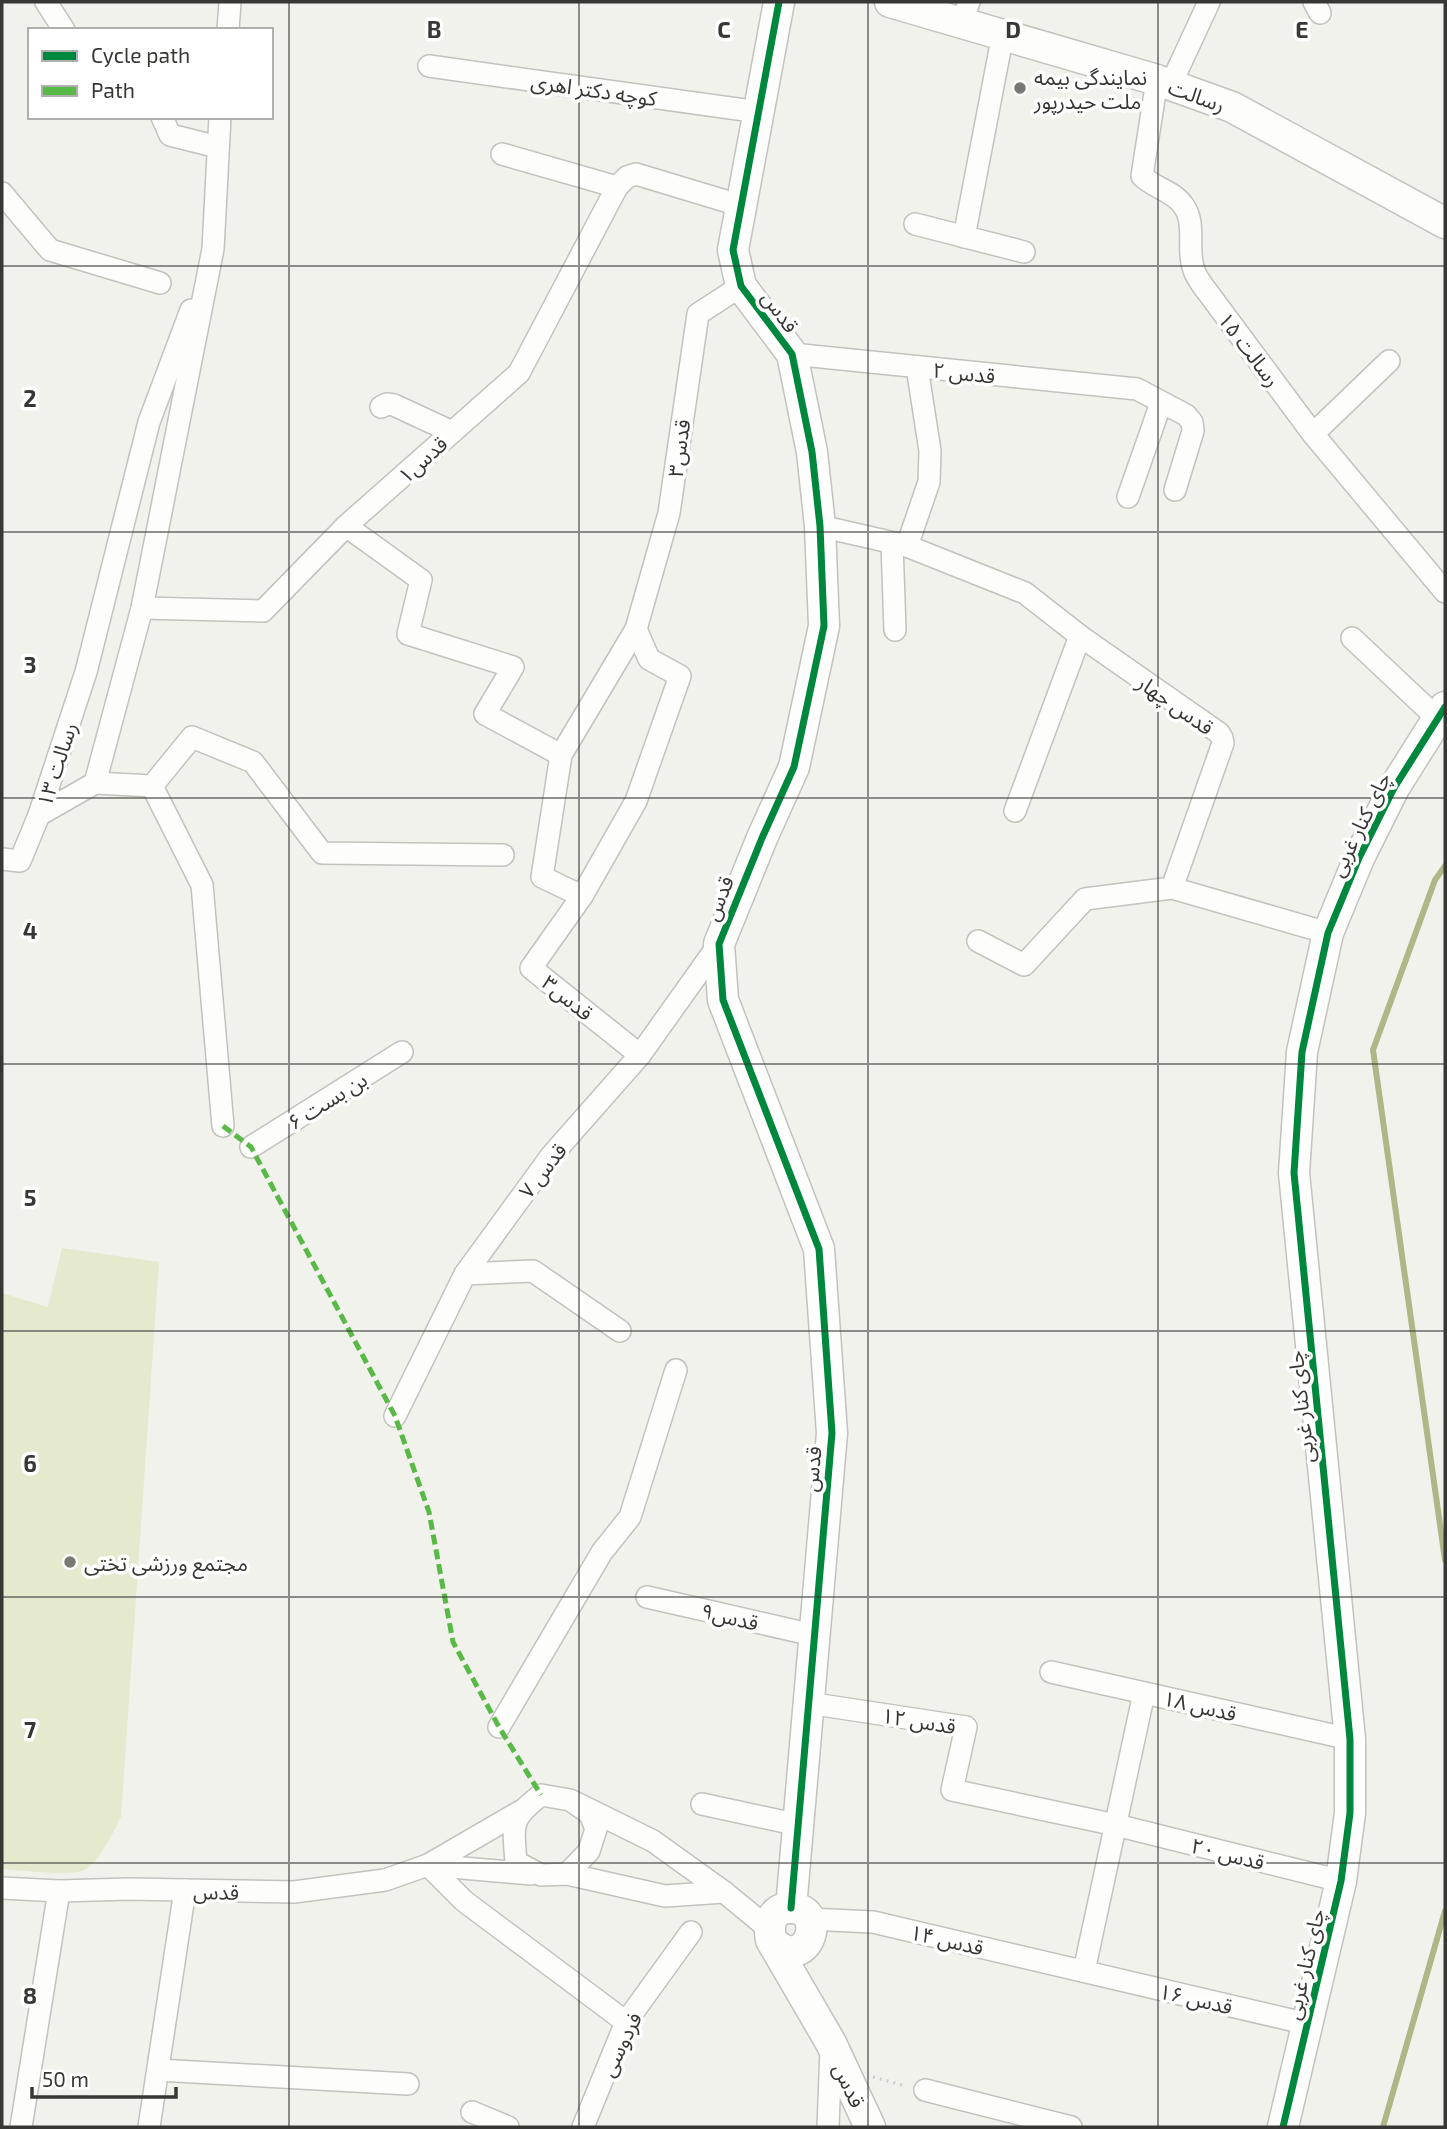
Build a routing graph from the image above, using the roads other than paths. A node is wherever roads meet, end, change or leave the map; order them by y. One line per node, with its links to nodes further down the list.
1 (46, 2): 7 (street)
2 (230, 2): 8 (street)
3 (779, 2): 12 (street, قدس)
4 (890, 2): 6 (street, رسالت)
5 (1209, 2): 11 (street)
6 (965, 12): 9 (street, رسالت)
7 (63, 28)
8 (228, 28)
9 (1003, 33): 11 (street, رسالت); 22 (street)
10 (429, 66): 12 (street, کوچه دکتر اهری)
11 (1164, 82): 20 (street, رسالت); 33 (street, رسالت ۱۵)
12 (759, 112): 19 (street, قدس)
13 (163, 119): 15 (street)
14 (220, 119): 15 (street, رسالت ۱۳)
15 (218, 147): 23 (street, رسالت ۱۳)
16 (502, 154): 17 (street)
17 (617, 187): 19 (street); 32 (street, قدس۱)
18 (2, 193): 25 (street)
19 (743, 206): 26 (street, قدس)
20 (1445, 223)
21 (915, 224): 22 (street)
22 (964, 237): 24 (street)
23 (214, 249): 40 (street, رسالت ۱۳); 50 (street, رسالت ۱۳)
24 (1024, 252)
25 (160, 283)
26 (741, 286): 27 (street, قدس); 41 (street, قدس۳)
27 (792, 354): 29 (street, قدس ۲); 37 (street, قدس)
28 (1389, 361): 33 (street)
29 (917, 367): 30 (street, قدس ۲); 38 (street)
30 (1161, 402): 34 (street); 35 (street)
31 (381, 407): 32 (street)
32 (452, 432): 36 (street, قدس۱)
33 (1313, 433): 39 (street, رسالت ۱۵)
34 (1175, 489)
35 (1128, 497)
36 (346, 526): 40 (street, قدس۱); 46 (street)
37 (820, 526): 38 (street, قدس چهار); 57 (street, قدس)
38 (900, 545): 42 (street); 43 (street, قدس چهار)
39 (1445, 592)
40 (142, 608): 47 (street, رسالت ۱۳)
41 (636, 629): 46 (street, قدس۳); 54 (street, قدس۳)
42 (895, 630)
43 (1080, 636): 49 (street); 53 (street, قدس چهار)
44 (1352, 638): 45 (street)
45 (1442, 713): 55 (street, چای کنار غربی)
46 (561, 755): 54 (street, قدس۳)
47 (95, 783): 48 (street); 50 (street, رسالت ۱۳)
48 (152, 786): 51 (street); 60 (street)
49 (1015, 811)
50 (39, 815): 52 (street)
51 (503, 855)
52 (2, 859)
53 (1172, 888): 55 (street); 56 (street)
54 (582, 896): 59 (street, قدس۳)
55 (1328, 933): 72 (street, چای کنار غربی)
56 (978, 941)
57 (719, 944): 59 (street, قدس ۷); 67 (street, قدس)
58 (402, 1052): 61 (street, بن بست ۶)
59 (640, 1055): 62 (street, قدس ۷)
60 (223, 1126)
61 (251, 1147)
62 (465, 1274): 63 (street); 65 (street, قدس ۷)
63 (620, 1331)
64 (676, 1370): 71 (street)
65 (395, 1416)
66 (647, 1597): 67 (street, قدس۹)
67 (813, 1635): 70 (street, قدس)
68 (1051, 1672): 69 (street, قدس ۱۸)
69 (1144, 1693): 72 (street, قدس ۱۸); 77 (street)
70 (808, 1703): 76 (street, قدس); 77 (street, قدس ۱۲)
71 (499, 1727)
72 (1350, 1739): 81 (street, چای کنار غربی)
73 (570, 1800): 75 (street); 79 (street); 85 (street, قدس)
74 (702, 1804): 76 (street)
75 (521, 1811): 78 (street); 80 (street)
76 (799, 1825): 86 (street, قدس)
77 (1116, 1825): 81 (street, قدس ۲۰); 89 (street)
78 (428, 1865): 80 (street); 83 (street, قدس); 90 (street)
79 (567, 1874): 80 (street); 85 (street)
80 (541, 1875)
81 (1341, 1881): 91 (street, چای کنار غربی)
82 (2, 1888): 84 (street, قدس)
83 (185, 1890): 84 (street, قدس); 93 (street)
84 (59, 1891): 97 (street)
85 (724, 1892): 88 (street, قدس)
86 (804, 1919): 88 (street); 89 (street, قدس ۱۴); 92 (street, قدس)
87 (691, 1932): 90 (street, فردوسی)
88 (770, 1935): 92 (street, قدس)
89 (1084, 1971): 91 (street, قدس ۱۶)
90 (626, 2022): 100 (street, فردوسی)
91 (1308, 2024): 104 (street, چای کنار غربی)
92 (837, 2057): 101 (street, قدس); 102 (street, قدس)
93 (158, 2070): 94 (street); 98 (street)
94 (408, 2084)
95 (925, 2090): 103 (street)
96 (472, 2112): 99 (street)
97 (20, 2127)
98 (149, 2127)
99 (508, 2127)
100 (583, 2127)
101 (828, 2127)
102 (870, 2127)
103 (1071, 2127)
104 (1283, 2127)

